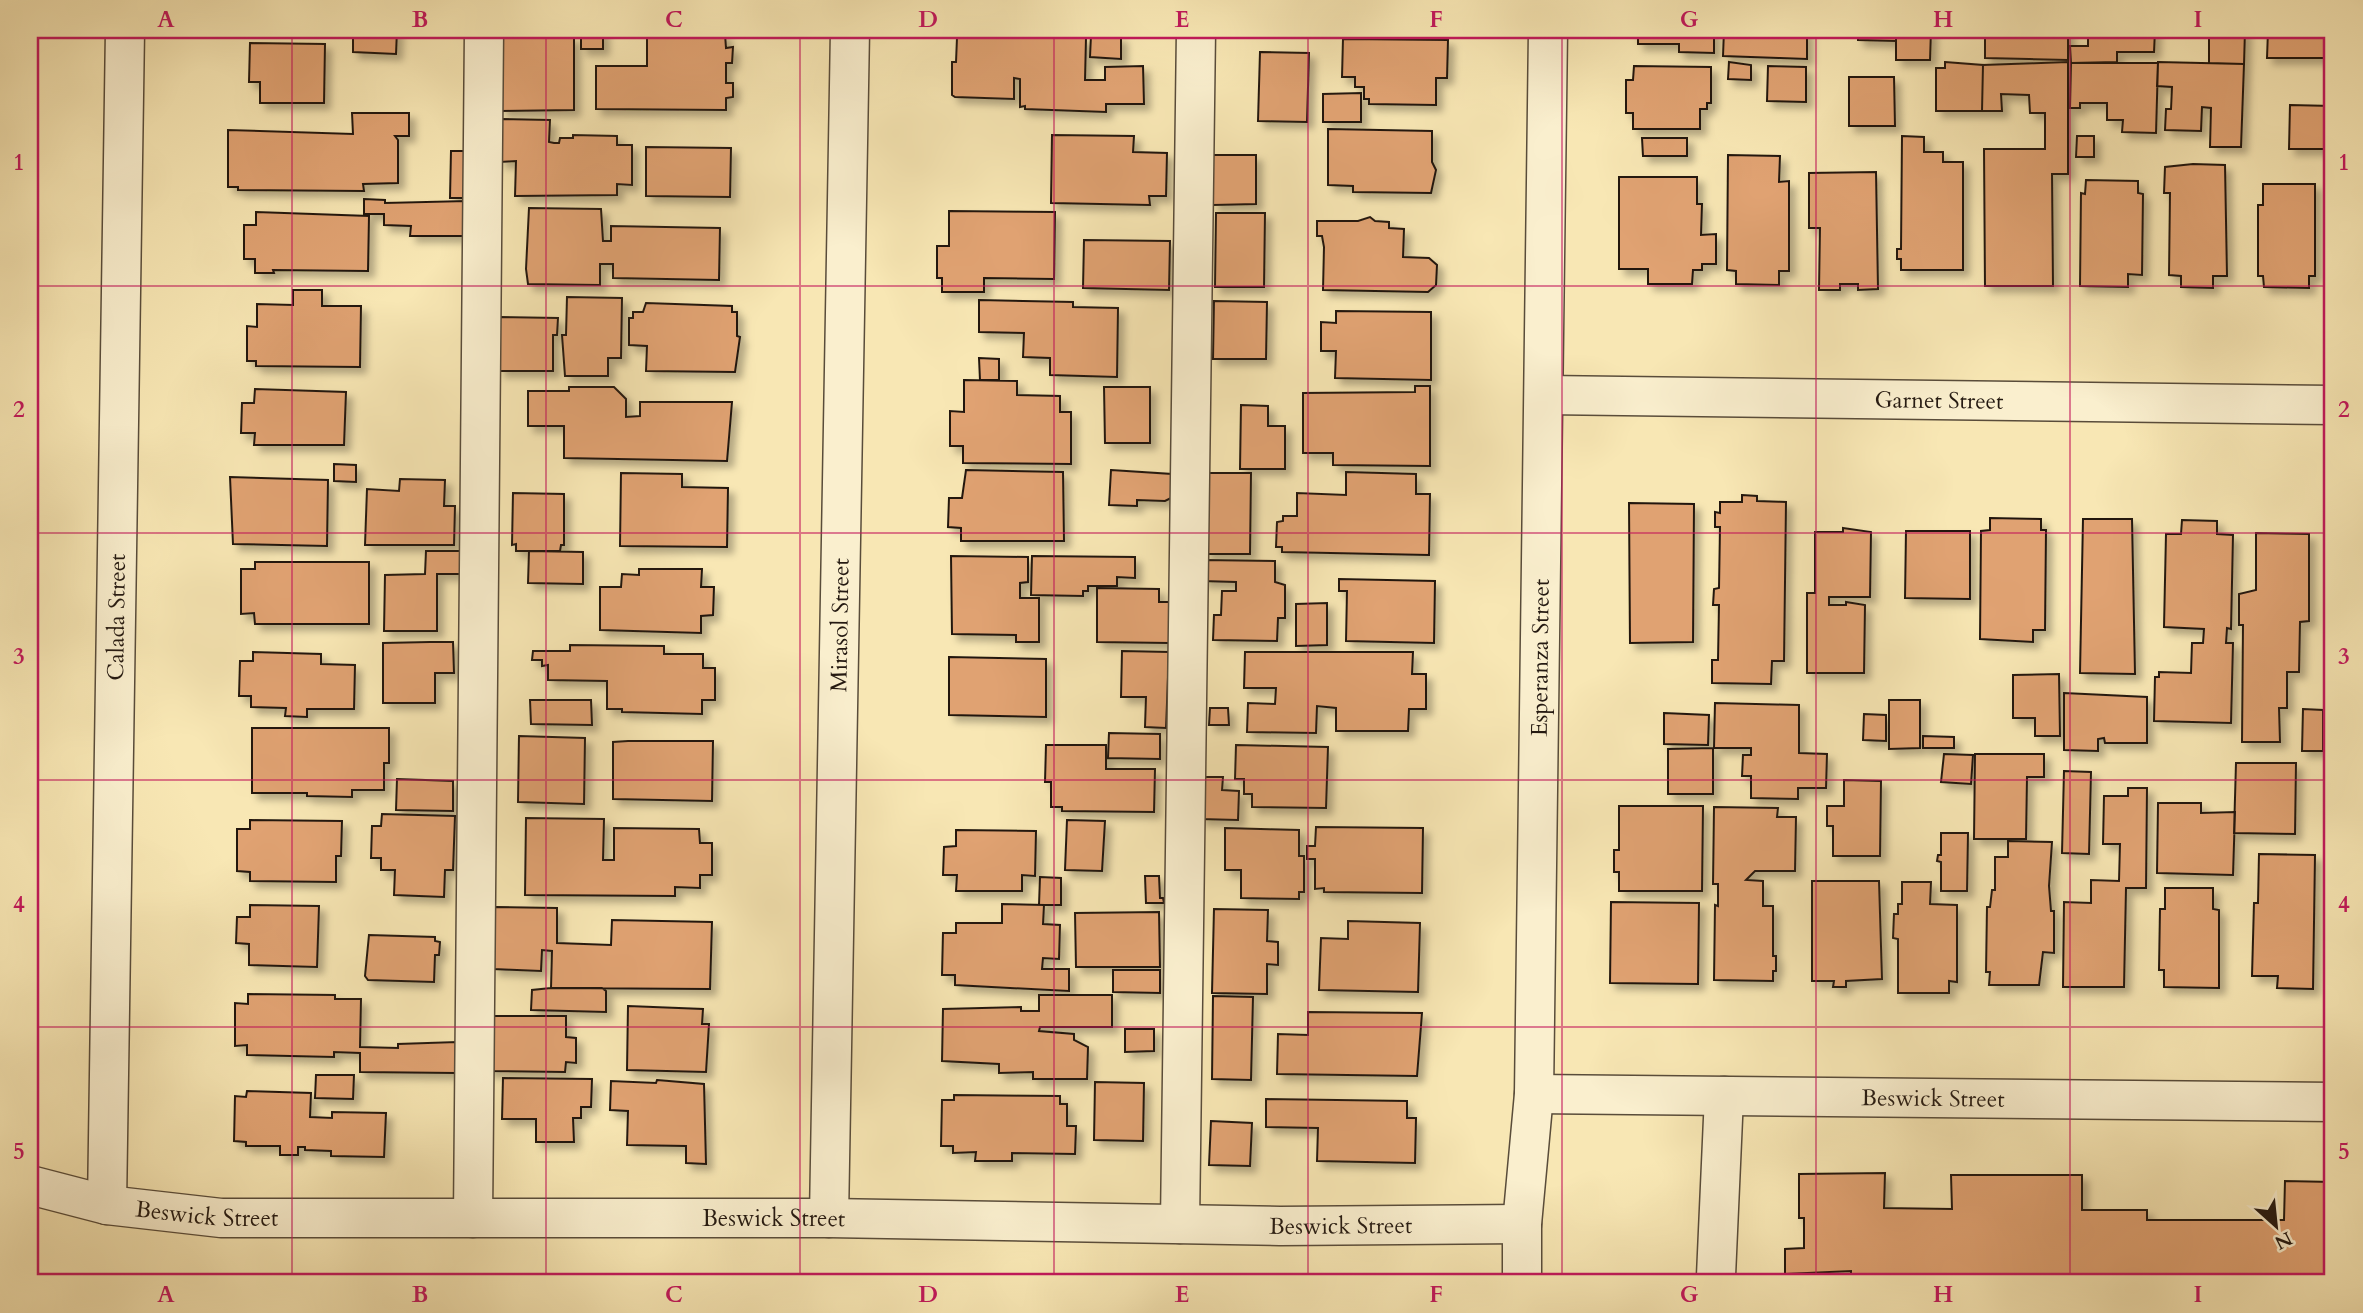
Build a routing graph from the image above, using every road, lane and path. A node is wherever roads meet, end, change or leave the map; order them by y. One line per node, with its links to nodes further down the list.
1 (125, 30): 12 (street, Calada Street)
2 (484, 30): 13 (street)
3 (850, 30): 14 (street, Mirasol Street)
4 (1196, 30): 15 (street)
5 (1548, 30): 6 (street, Esperanza Street)
6 (1545, 395): 7 (street, Garnet Street); 8 (street, Esperanza Street)
7 (2333, 405)
8 (1534, 1094): 9 (street, Beswick Street); 16 (street, Esperanza Street)
9 (1724, 1096): 10 (street, Beswick Street); 17 (street)
10 (2333, 1102)
11 (30, 1185): 12 (street, Beswick Street)
12 (107, 1205): 13 (street, Beswick Street)
13 (473, 1218): 14 (street, Beswick Street)
14 (829, 1219): 15 (street, Beswick Street)
15 (1180, 1224): 16 (street, Beswick Street)
16 (1522, 1224): 18 (street, Esperanza Street)
17 (1716, 1276)
18 (1522, 1283)

